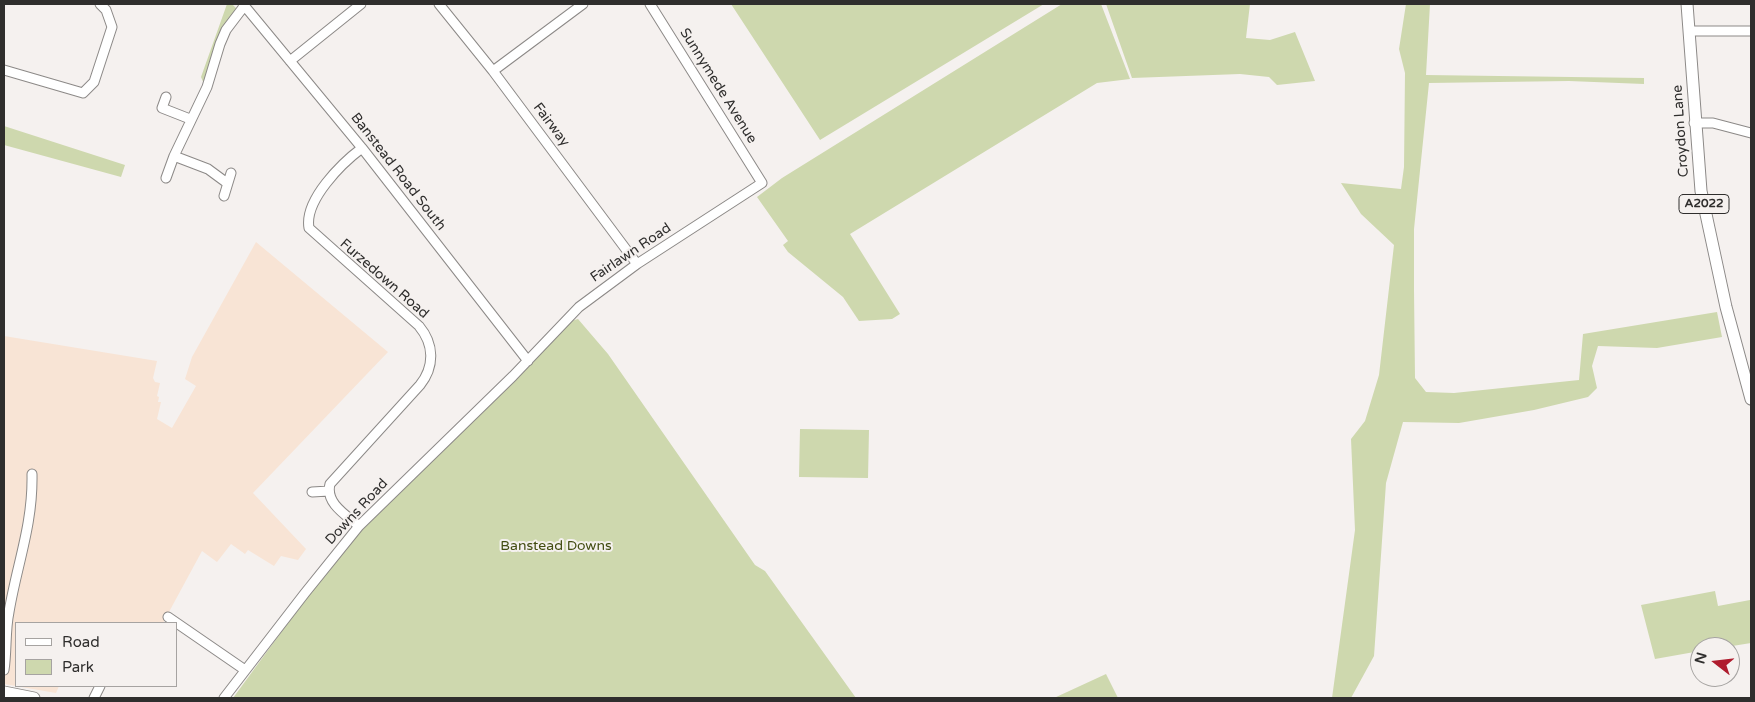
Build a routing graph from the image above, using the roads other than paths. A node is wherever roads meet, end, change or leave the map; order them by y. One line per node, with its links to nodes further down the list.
1 (100, 4): 11 (street)
2 (244, 4): 10 (street, Banstead Road South); 14 (street)
3 (361, 4): 10 (street)
4 (439, 4): 12 (street, Fairway)
5 (582, 4): 12 (street)
6 (650, 4): 22 (street, Sunnymede Avenue)
7 (1687, 4): 8 (main road, Croydon Lane / A2022)
8 (1689, 31): 9 (street); 15 (main road, Croydon Lane / A2022)
9 (1751, 31)
10 (290, 61): 17 (street, Banstead Road South)
11 (4, 70)
12 (493, 71): 24 (street, Fairway)
13 (166, 97): 14 (street)
14 (190, 119): 18 (street)
15 (1694, 123): 16 (street); 26 (main road, Croydon Lane / A2022)
16 (1751, 133)
17 (362, 148): 25 (street, Banstead Road South); 28 (street, Furzedown Road)
18 (174, 156): 20 (street); 21 (street)
19 (232, 173): 21 (street)
20 (166, 178)
21 (227, 183): 23 (street)
22 (762, 183): 24 (street, Fairlawn Road)
23 (224, 196)
24 (637, 264): 25 (street, Fairlawn Road)
25 (528, 361): 30 (street, Downs Road)
26 (1751, 399)
27 (32, 474): 34 (street)
28 (329, 491): 29 (street); 30 (street)
29 (312, 492)
30 (359, 526): 35 (street, Downs Road)
31 (168, 617): 32 (street)
32 (175, 622)
33 (178, 624): 35 (street)
34 (4, 670)
35 (245, 670): 38 (street, Downs Road)
36 (4, 692): 37 (main road)
37 (34, 698)
38 (224, 698)

